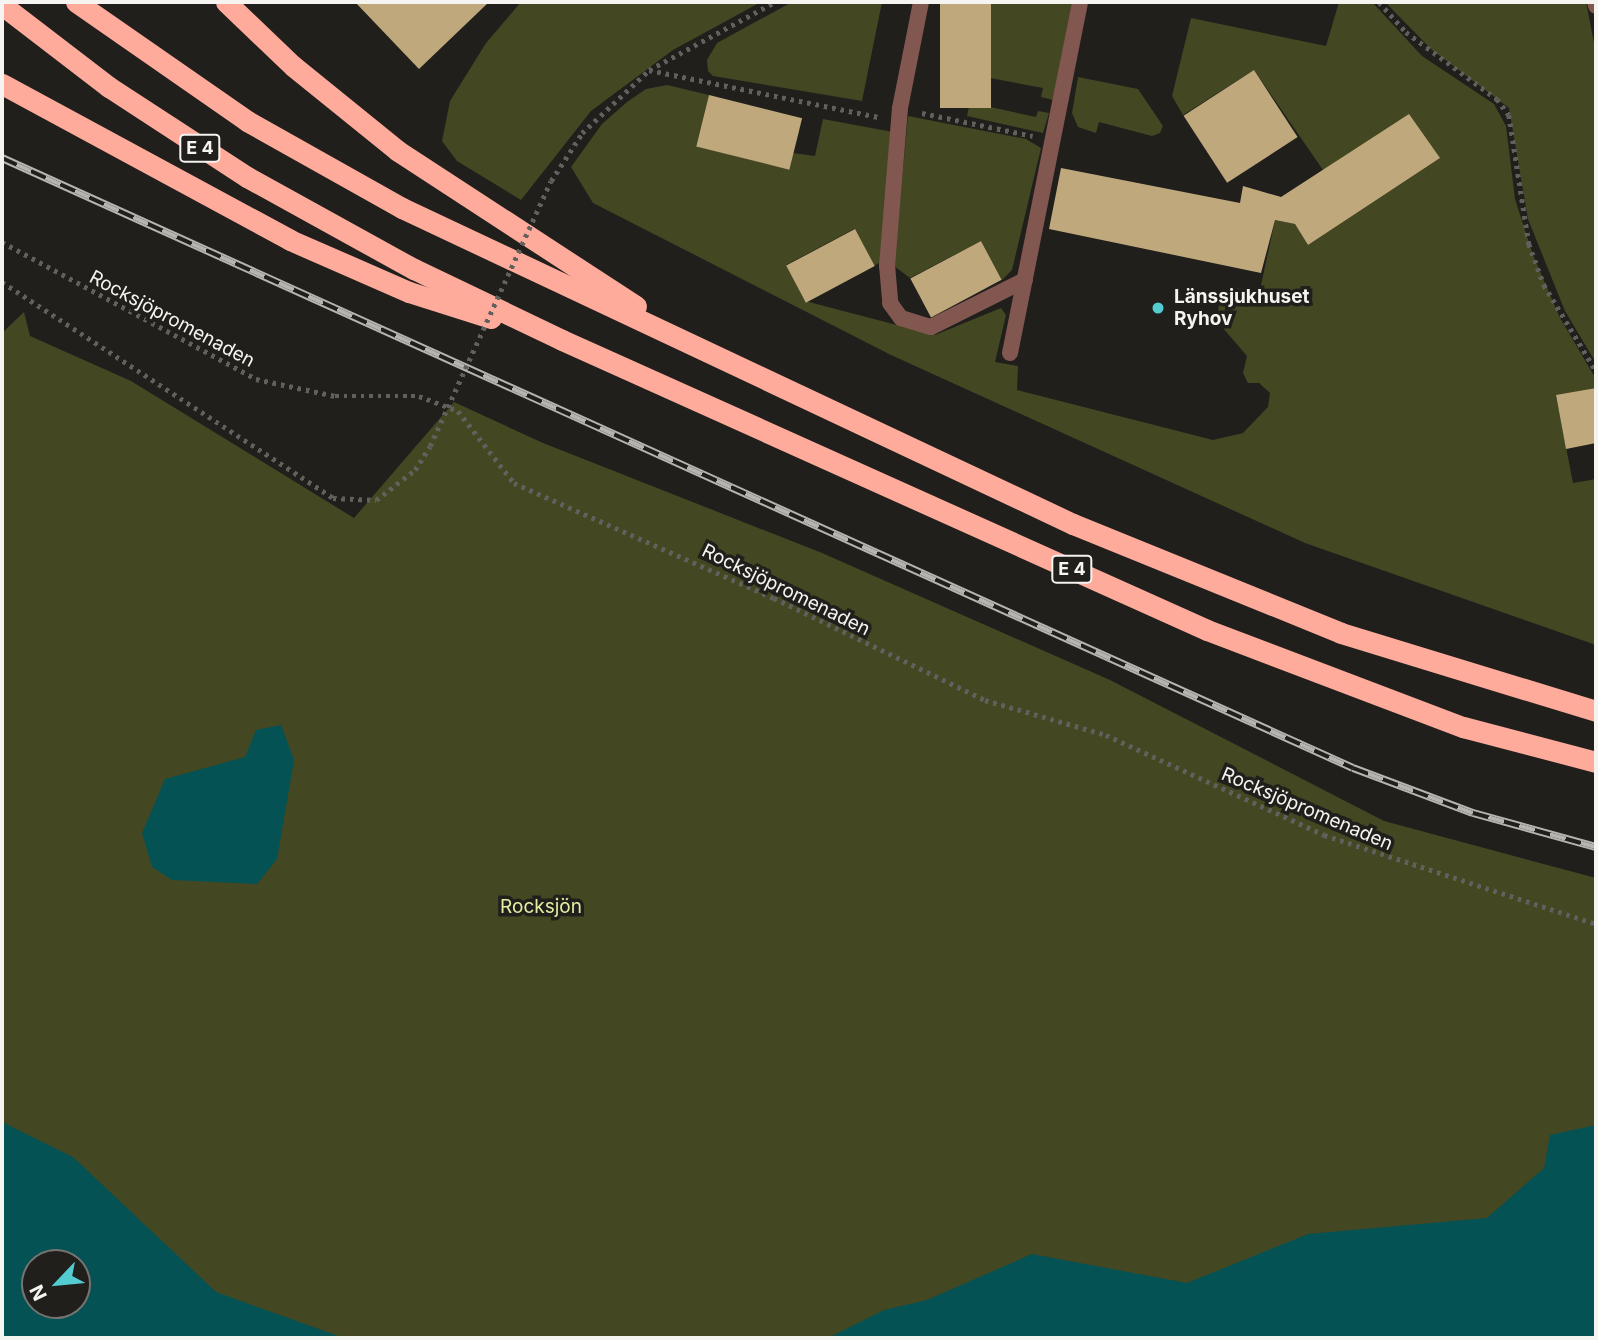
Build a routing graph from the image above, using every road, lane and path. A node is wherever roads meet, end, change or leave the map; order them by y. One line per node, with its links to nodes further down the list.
1 (76, 2): 17 (highway, E 4)
2 (226, 2): 17 (highway)
3 (775, 2): 8 (path)
4 (921, 2): 10 (lane)
5 (1080, 2): 11 (lane)
6 (1379, 2): 18 (path)
7 (2, 5): 15 (highway, E 4)
8 (649, 71): 10 (path); 14 (path, bridge)
9 (2, 84): 15 (highway)
10 (900, 108): 11 (path); 13 (lane)
11 (1054, 140): 13 (lane)
12 (2, 242): 21 (path, Rocksjöpromenaden)
13 (1025, 280): 16 (lane)
14 (2, 282)
15 (562, 340): 20 (highway, E 4)
16 (1010, 353)
17 (723, 360): 19 (highway, E 4)
18 (1596, 371)
19 (1596, 711)
20 (1596, 762)
21 (1596, 924)

